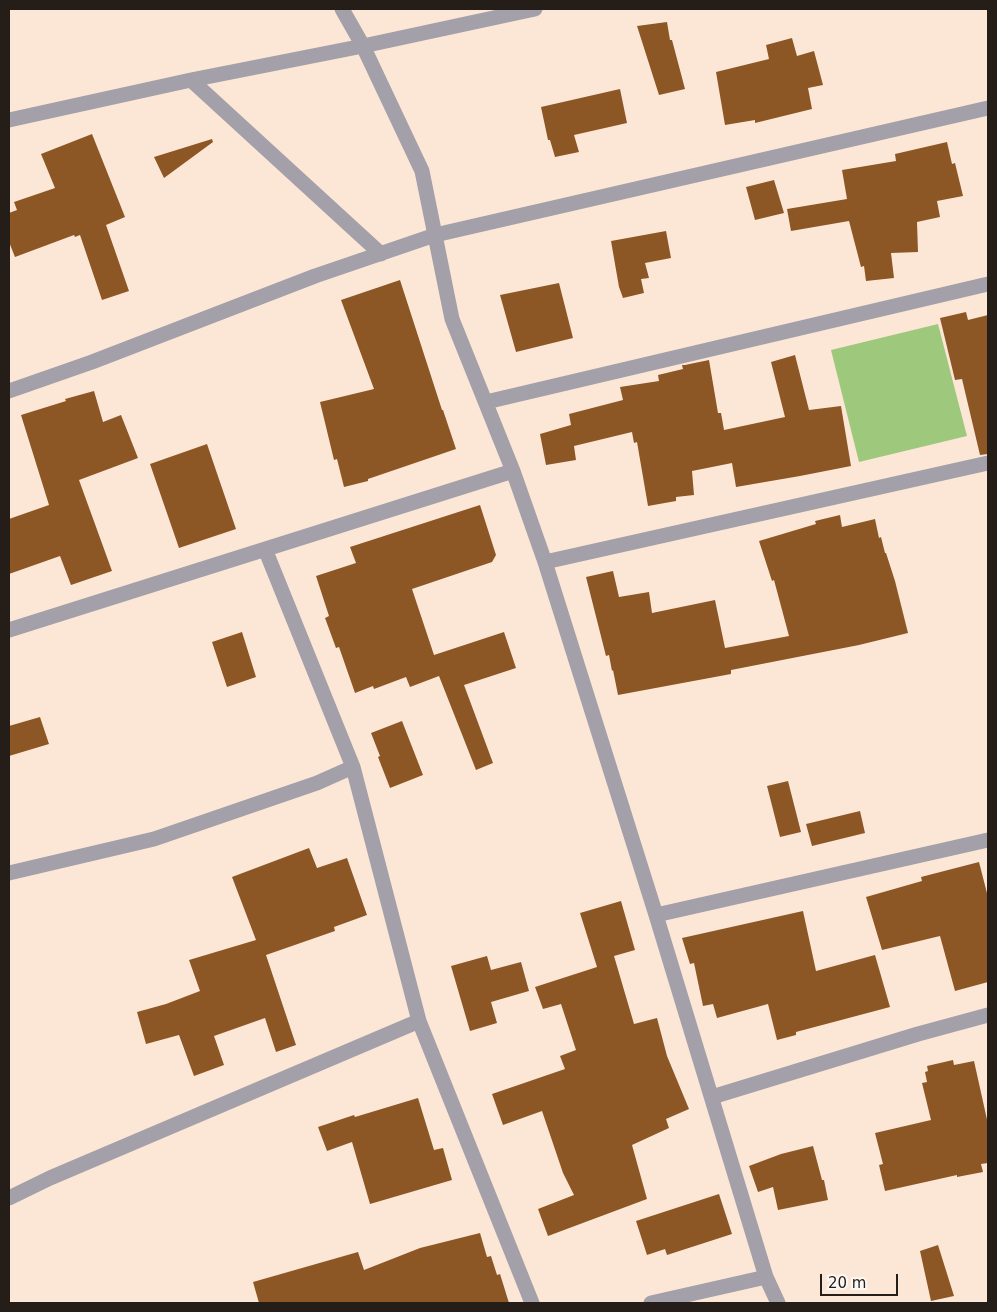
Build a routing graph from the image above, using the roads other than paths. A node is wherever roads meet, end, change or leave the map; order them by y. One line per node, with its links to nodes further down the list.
1 (342, 9): 3 (street)
2 (535, 9): 3 (street)
3 (363, 46): 4 (street); 7 (street)
4 (191, 80): 6 (street); 8 (street)
5 (988, 108): 7 (street)
6 (9, 120)
7 (435, 235): 8 (street); 11 (street)
8 (381, 254): 10 (street)
9 (988, 284): 11 (street)
10 (9, 391)
11 (486, 402): 13 (street)
12 (988, 463): 15 (street)
13 (513, 471): 14 (street); 15 (street)
14 (265, 549): 16 (street); 17 (street)
15 (545, 562): 20 (street)
16 (9, 630)
17 (353, 768): 19 (street); 22 (street)
18 (988, 840): 20 (street)
19 (9, 873)
20 (656, 915): 23 (street)
21 (988, 1015): 23 (street)
22 (420, 1021): 24 (street); 26 (street)
23 (712, 1097): 25 (street)
24 (9, 1198)
25 (766, 1277): 27 (street); 28 (street)
26 (532, 1303)
27 (651, 1303)
28 (778, 1303)

